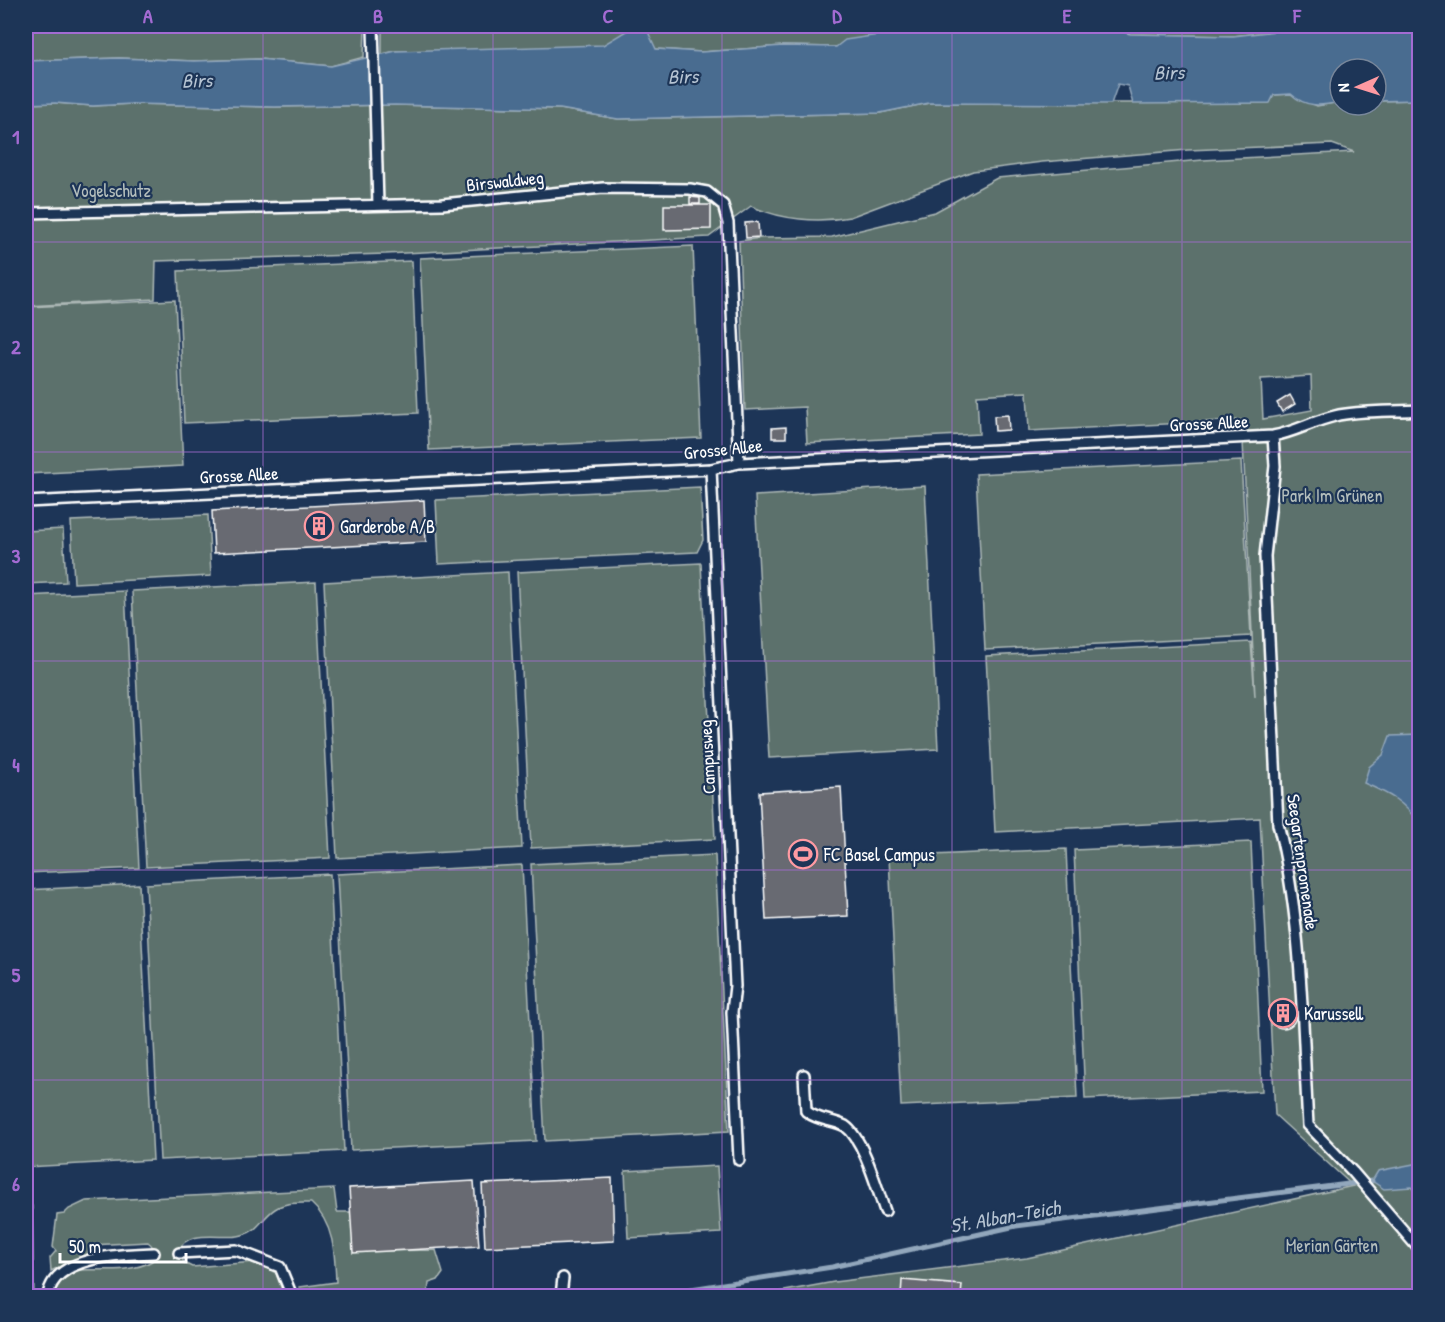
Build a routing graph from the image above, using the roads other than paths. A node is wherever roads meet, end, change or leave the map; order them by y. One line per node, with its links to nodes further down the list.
1 (373, 26): 2 (lane)
2 (378, 205): 3 (lane, Birswaldweg); 6 (lane, Birswaldweg)
3 (26, 213)
4 (1419, 410): 5 (lane, Grosse Allee)
5 (1273, 436): 6 (lane, Grosse Allee); 12 (lane, Seegartenpromenade)
6 (739, 463): 7 (lane, Grosse Allee)
7 (711, 469): 8 (lane, Grosse Allee); 10 (lane, Campusweg)
8 (26, 502)
9 (804, 1075): 11 (lane)
10 (739, 1160)
11 (885, 1211)
12 (1419, 1250)
13 (154, 1253): 16 (lane)
14 (179, 1253): 17 (lane)
15 (563, 1278): 18 (lane)
16 (48, 1296)
17 (292, 1296)
18 (561, 1296)

